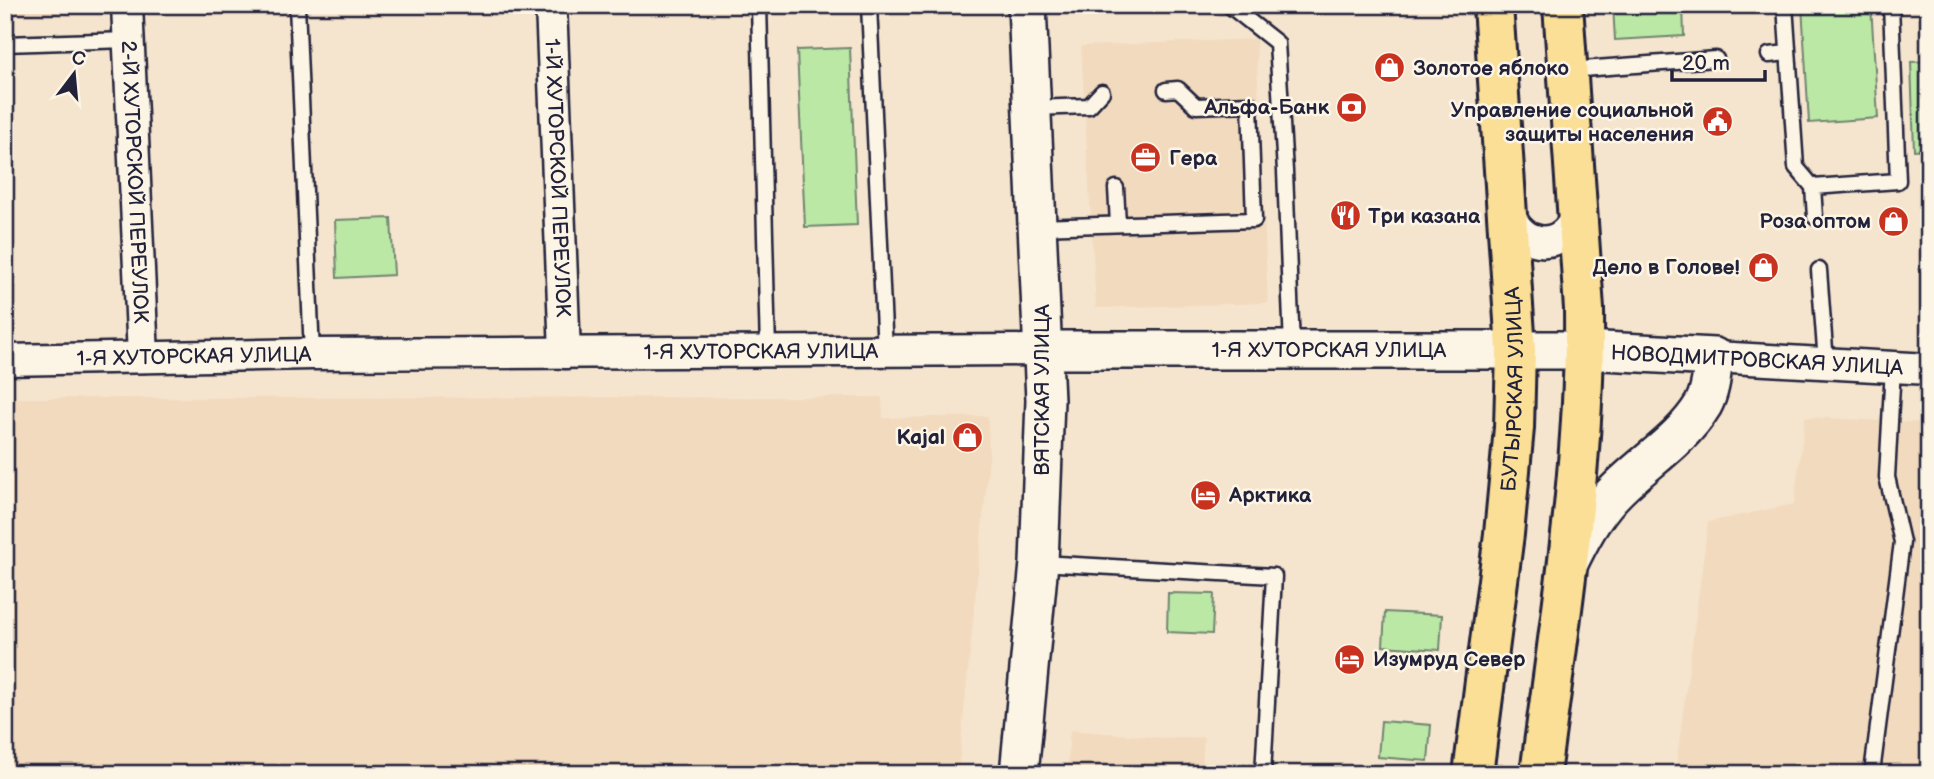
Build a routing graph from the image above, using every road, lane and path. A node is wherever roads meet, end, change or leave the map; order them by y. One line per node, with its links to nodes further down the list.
1 (127, 5): 12 (street, 2-Й ХУТОРСКОЙ ПЕРЕУЛОК)
2 (297, 5): 36 (lane)
3 (551, 5): 34 (street, 1-Й ХУТОРСКОЙ ПЕРЕУЛОК)
4 (759, 5): 32 (lane)
5 (869, 5): 35 (lane)
6 (1027, 5): 20 (street, ВЯТСКАЯ УЛИЦА)
7 (1229, 5): 33 (lane)
8 (1493, 5): 24 (main road, БУТЫРСКАЯ УЛИЦА)
9 (1563, 5): 17 (main road)
10 (1785, 5): 14 (lane)
11 (1891, 5): 21 (lane)
12 (128, 40): 13 (lane); 37 (street, 2-Й ХУТОРСКОЙ ПЕРЕУЛОК)
13 (5, 44)
14 (1788, 53): 15 (lane); 21 (lane)
15 (1769, 55)
16 (1716, 59): 17 (lane)
17 (1567, 70): 23 (main road)
18 (1166, 90): 26 (lane)
19 (1102, 92): 20 (lane)
20 (1032, 108): 27 (street, ВЯТСКАЯ УЛИЦА)
21 (1813, 187): 25 (lane)
22 (1116, 188): 26 (lane)
23 (1578, 205): 24 (street); 31 (main road)
24 (1508, 208): 30 (main road, БУТЫРСКАЯ УЛИЦА)
25 (1815, 217)
26 (1118, 224): 27 (lane)
27 (1038, 227): 29 (street, ВЯТСКАЯ УЛИЦА)
28 (1819, 270): 40 (lane)
29 (1045, 350): 33 (street, 1-Я ХУТОРСКАЯ УЛИЦА); 35 (street, 1-Я ХУТОРСКАЯ УЛИЦА); 43 (street, ВЯТСКАЯ УЛИЦА)
30 (1517, 350): 31 (street, 1-Я ХУТОРСКАЯ УЛИЦА); 33 (street, 1-Я ХУТОРСКАЯ УЛИЦА); 48 (main road, БУТЫРСКАЯ УЛИЦА)
31 (1585, 350): 38 (street, НОВОДМИТРОВСКАЯ УЛИЦА); 44 (main road)
32 (768, 351): 34 (street, 1-Я ХУТОРСКАЯ УЛИЦА); 35 (street, 1-Я ХУТОРСКАЯ УЛИЦА)
33 (1292, 351)
34 (565, 352): 36 (street, 1-Я ХУТОРСКАЯ УЛИЦА)
35 (885, 352)
36 (312, 354): 37 (street, 1-Я ХУТОРСКАЯ УЛИЦА)
37 (143, 357): 39 (street, 1-Я ХУТОРСКАЯ УЛИЦА)
38 (1714, 358): 40 (street, НОВОДМИТРОВСКАЯ УЛИЦА); 44 (street)
39 (5, 360)
40 (1826, 363): 41 (street, НОВОДМИТРОВСКАЯ УЛИЦА)
41 (1893, 367): 42 (street, НОВОДМИТРОВСКАЯ УЛИЦА); 45 (lane)
42 (1929, 369)
43 (1039, 563): 46 (street, ВЯТСКАЯ УЛИЦА); 47 (lane)
44 (1567, 568): 49 (main road)
45 (1873, 765)
46 (1019, 774)
47 (1263, 774)
48 (1473, 774)
49 (1540, 774)

